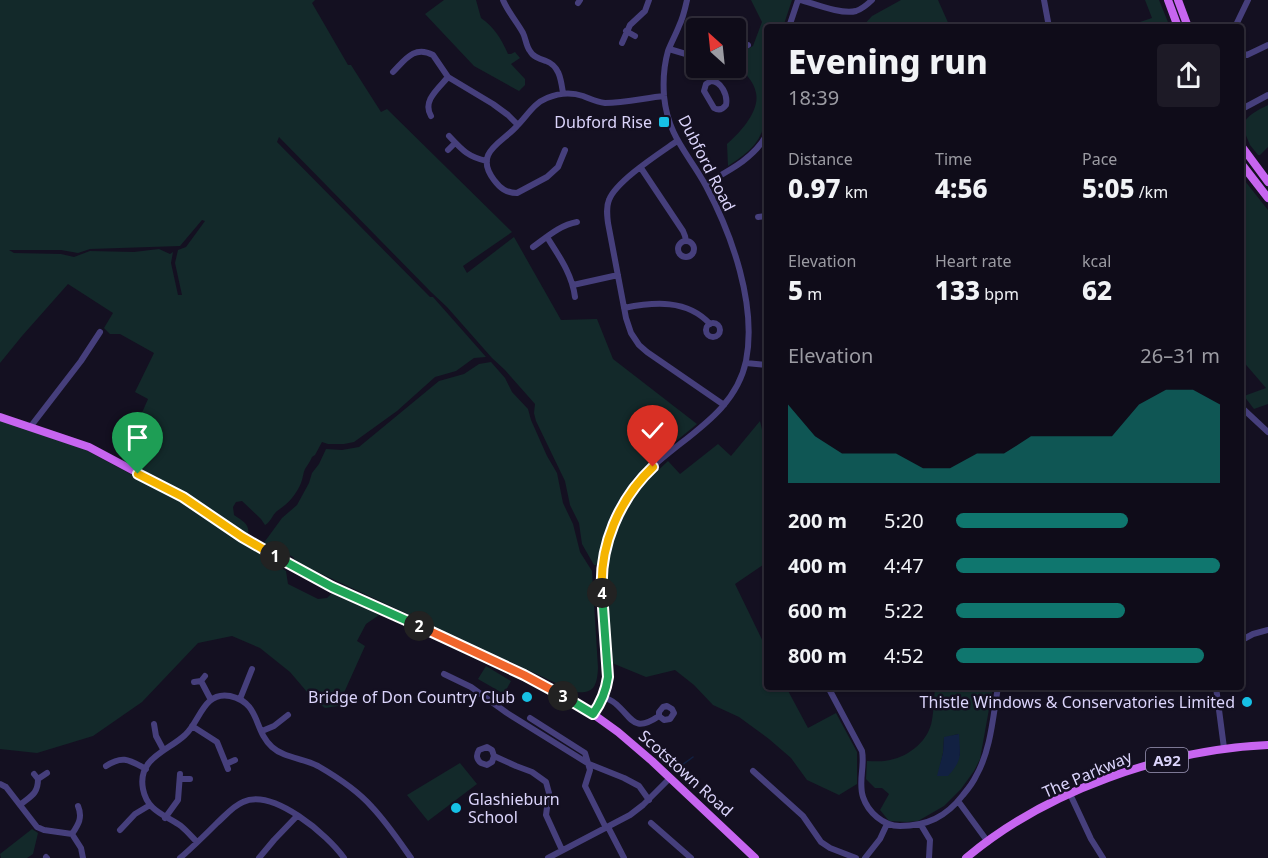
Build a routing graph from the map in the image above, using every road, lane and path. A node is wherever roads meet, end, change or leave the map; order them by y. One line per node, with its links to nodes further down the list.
1 (503, 0): 21 (street)
2 (649, 0): 16 (street)
3 (687, 0): 20 (street, Dubford Road)
4 (799, 0): 10 (street); 11 (street)
5 (1044, 0): 12 (street)
6 (1168, 0): 13 (main road)
7 (1178, 0): 14 (main road)
8 (1248, 0): 15 (street)
9 (874, 1): 10 (street)
10 (827, 4)
11 (790, 24)
12 (1048, 24)
13 (1177, 24)
14 (1187, 24)
15 (1236, 24)
16 (626, 31): 17 (street); 18 (street)
17 (634, 36)
18 (622, 43)
19 (1268, 45): 24 (street)
20 (669, 49): 23 (street); 31 (street, Dubford Road)
21 (529, 50): 22 (street); 29 (street)
22 (522, 54)
23 (686, 54)
24 (1244, 55)
25 (393, 72): 26 (street)
26 (448, 77): 32 (street); 36 (street)
27 (710, 78): 28 (street)
28 (711, 81): 28 (street)
29 (563, 93): 31 (street); 36 (street)
30 (1268, 95): 34 (street)
31 (664, 96): 39 (street, Dubford Road)
32 (427, 107): 33 (street); 35 (street)
33 (419, 108)
34 (1244, 108)
35 (431, 117)
36 (518, 125): 44 (street)
37 (449, 136): 40 (street)
38 (764, 140): 48 (street)
39 (677, 141): 46 (street); 48 (street, Dubford Road)
40 (455, 143): 42 (street); 44 (street)
41 (1244, 149): 47 (main road)
42 (448, 150)
43 (565, 150): 49 (street)
44 (487, 161): 49 (street)
45 (1244, 167): 50 (main road)
46 (640, 168): 56 (street); 58 (street)
47 (1268, 182)
48 (705, 184): 64 (street, Dubford Road)
49 (513, 193): 51 (street)
50 (1268, 198)
51 (513, 201)
52 (764, 216): 53 (street)
53 (758, 217)
54 (572, 221): 55 (street)
55 (547, 237): 57 (street); 59 (street)
56 (686, 241)
57 (533, 247)
58 (618, 275): 59 (street); 61 (street)
59 (573, 285): 60 (street)
60 (575, 297)
61 (624, 308): 62 (street); 66 (street)
62 (710, 324)
63 (100, 332): 69 (street)
64 (746, 363): 65 (street); 66 (street, Dubford Road)
65 (764, 365)
66 (723, 405): 79 (street, Dubford Road)
67 (1244, 410): 70 (street)
68 (0, 417): 69 (main road, Scotstown Road)
69 (31, 426): 82 (main road, Scotstown Road)
70 (1268, 432)
71 (1268, 630): 72 (street)
72 (1244, 639)
73 (444, 674): 95 (street)
74 (258, 678): 80 (street)
75 (200, 680): 81 (street)
76 (830, 690): 111 (street)
77 (997, 690): 104 (street)
78 (1216, 690): 90 (street)
79 (603, 696): 82 (street, Dubford Road); 83 (street)
80 (240, 699): 81 (street); 88 (street)
81 (211, 700): 86 (street)
82 (593, 714): 99 (main road, Scotstown Road)
83 (659, 716)
84 (530, 718): 95 (street)
85 (290, 724): 88 (street)
86 (192, 726): 91 (street); 94 (street)
87 (164, 730): 91 (street)
88 (262, 731): 124 (street)
89 (1268, 745): 90 (main road, The Parkway / A92)
90 (1224, 748): 102 (main road, The Parkway / A92)
91 (163, 749): 96 (street)
92 (107, 755): 96 (street)
93 (494, 756): 118 (street)
94 (235, 760)
95 (589, 764): 103 (street); 113 (street)
96 (146, 768): 106 (street)
97 (753, 771): 129 (street)
98 (47, 773): 105 (street)
99 (670, 778): 103 (street); 128 (main road, Scotstown Road)
100 (190, 779): 109 (street)
101 (0, 784): 105 (street)
102 (1070, 794): 117 (main road, The Parkway / A92); 120 (street)
103 (649, 800): 113 (street)
104 (958, 801): 112 (street); 117 (street)
105 (20, 805): 115 (street)
106 (150, 805): 109 (street); 114 (street)
107 (89, 808): 115 (street)
108 (297, 816): 116 (street); 119 (street); 123 (street)
109 (165, 818): 116 (street)
110 (651, 823): 127 (street)
111 (887, 824): 112 (street); 130 (street)
112 (921, 825): 131 (street)
113 (607, 827): 118 (street); 126 (street)
114 (129, 831)
115 (72, 834): 121 (street)
116 (197, 842): 122 (street)
117 (988, 842): 132 (main road, The Parkway / A92)
118 (562, 850): 125 (street)
119 (341, 857)
120 (1100, 857)
121 (83, 858)
122 (180, 858)
123 (259, 858)
124 (411, 858)
125 (548, 858)
126 (624, 858)
127 (691, 858)
128 (755, 858)
129 (856, 858)
130 (865, 858)
131 (929, 858)
132 (966, 858)

